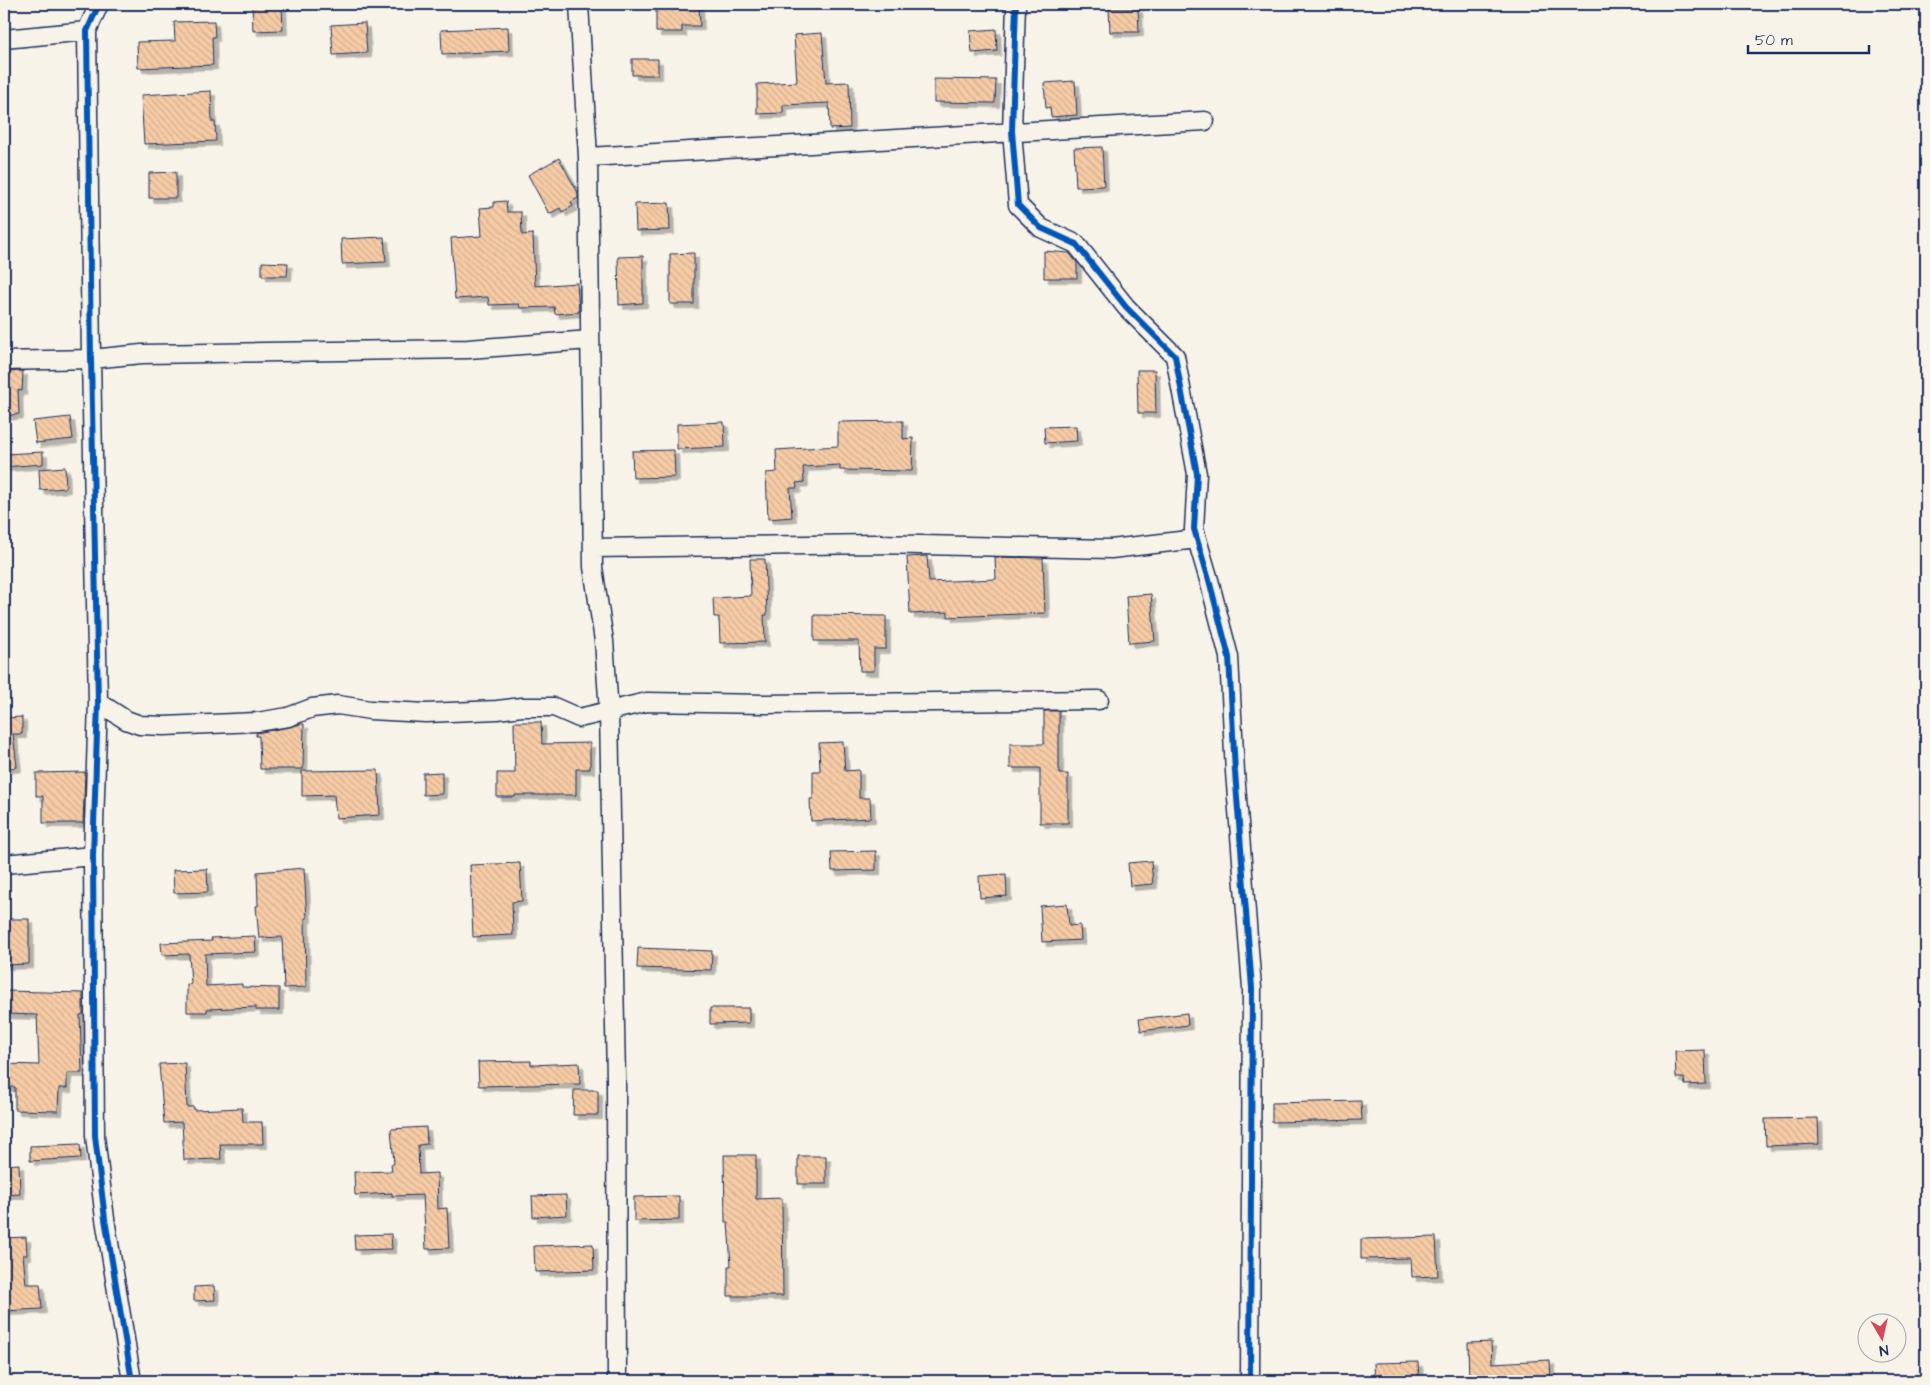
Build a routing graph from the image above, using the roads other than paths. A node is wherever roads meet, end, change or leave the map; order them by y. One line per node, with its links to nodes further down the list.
1 (99, 4): 4 (street)
2 (579, 4): 8 (street)
3 (1016, 4): 7 (street)
4 (87, 31): 5 (street); 10 (street)
5 (4, 38)
6 (1205, 121): 7 (street)
7 (1012, 131): 8 (street); 12 (street)
8 (588, 156): 9 (street)
9 (590, 340): 10 (street); 13 (street)
10 (91, 359): 11 (street); 15 (street)
11 (4, 361)
12 (1197, 539): 13 (street); 21 (street)
13 (592, 548): 16 (street)
14 (1099, 700): 16 (street)
15 (98, 702): 16 (street); 17 (street)
16 (609, 712): 20 (street)
17 (93, 856): 18 (street); 19 (street)
18 (4, 864)
19 (132, 1381)
20 (617, 1381)
21 (1250, 1381)

